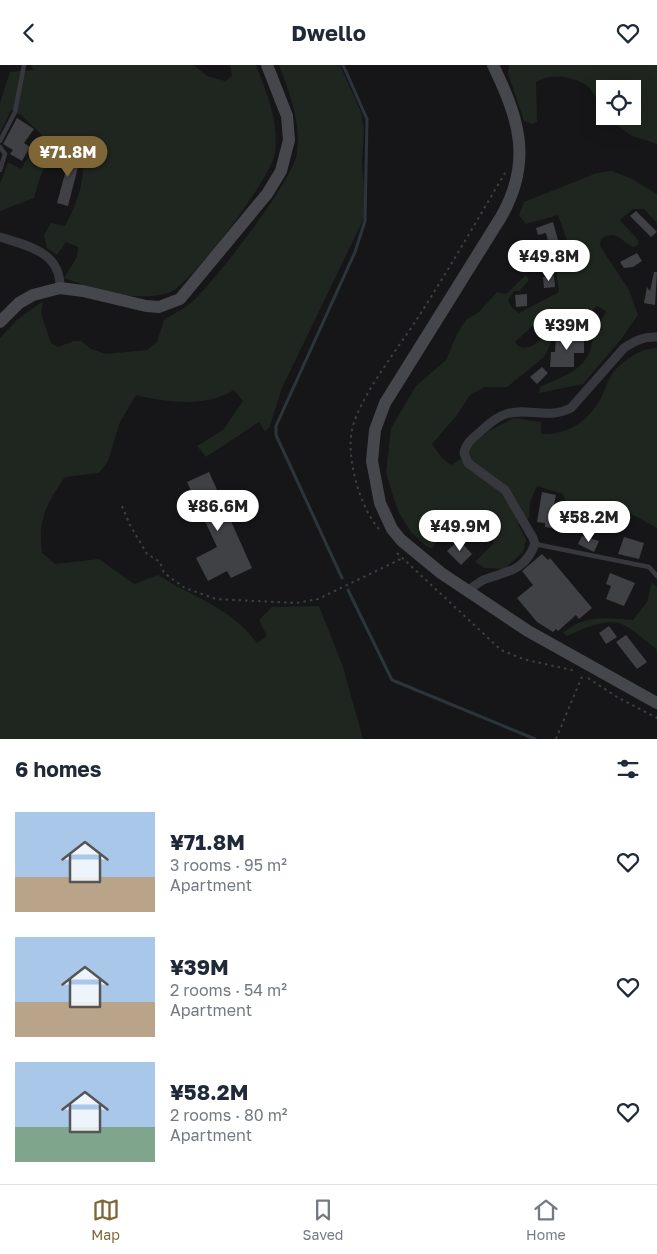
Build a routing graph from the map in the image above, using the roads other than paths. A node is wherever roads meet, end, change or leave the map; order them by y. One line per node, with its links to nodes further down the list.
1 (24, 65): 4 (lane)
2 (267, 65): 8 (street)
3 (493, 65): 13 (street)
4 (0, 141)
5 (0, 147): 6 (lane)
6 (0, 170)
7 (0, 237): 8 (street)
8 (60, 288): 9 (street)
9 (0, 322)
10 (657, 337): 11 (street)
11 (534, 544): 12 (lane); 13 (street)
12 (657, 576)
13 (467, 591): 14 (street)
14 (657, 703)

